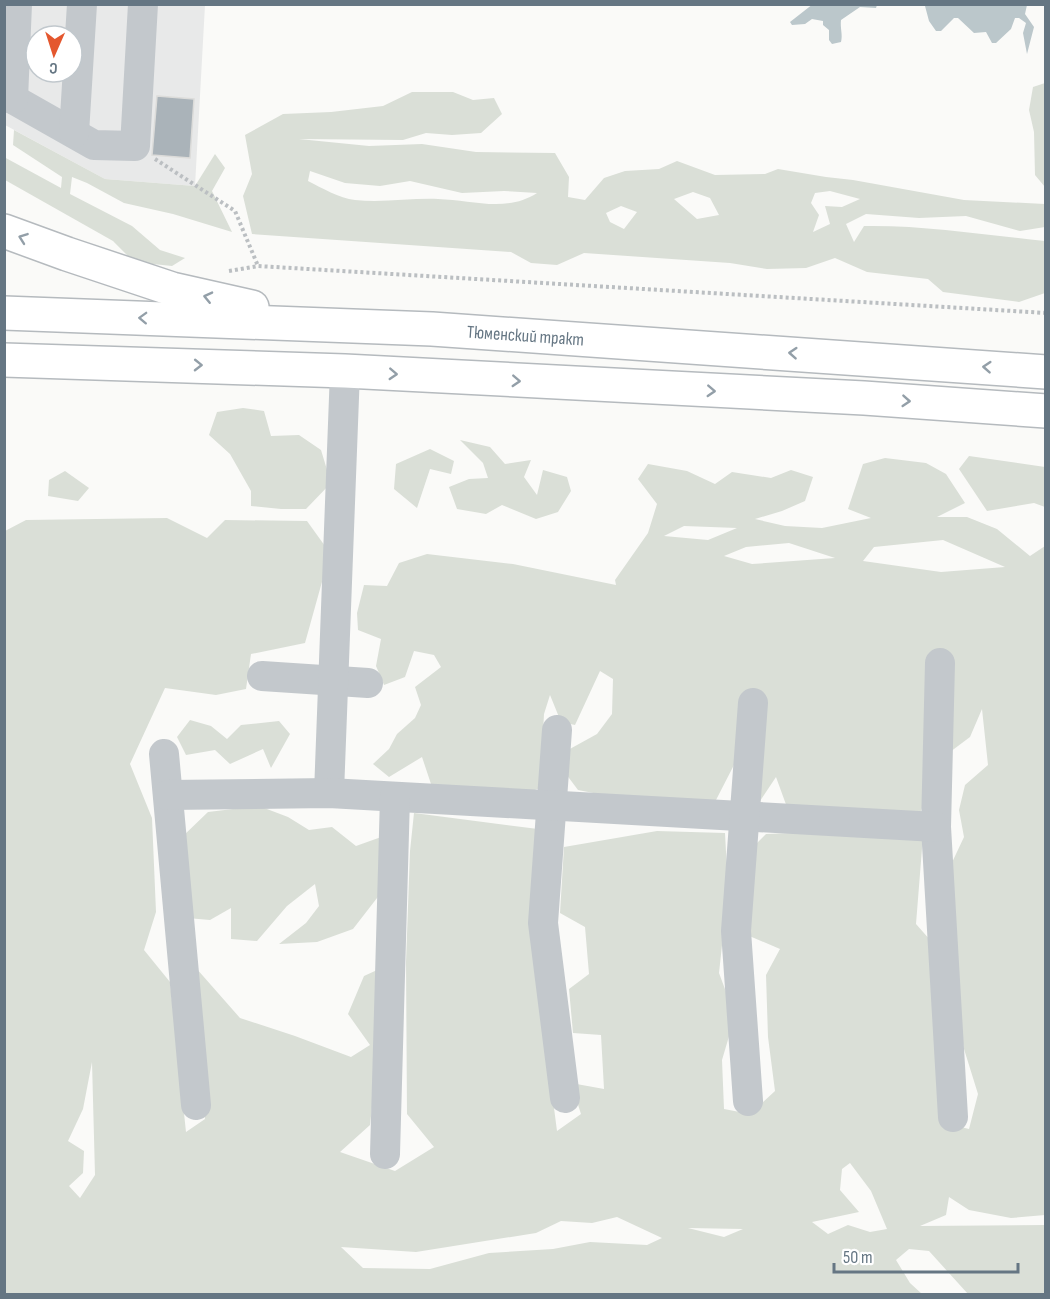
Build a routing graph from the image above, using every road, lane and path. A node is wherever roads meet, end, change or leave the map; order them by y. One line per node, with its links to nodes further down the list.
1 (17, 4): 4 (lane)
2 (82, 4): 5 (lane)
3 (143, 4): 6 (lane)
4 (9, 97): 5 (lane)
5 (74, 134): 6 (lane)
6 (135, 146): 8 (path)
7 (4, 231): 12 (main road, one-way to 7)
8 (258, 266): 9 (path); 11 (path)
9 (224, 272)
10 (4, 313): 12 (main road, Тюменский тракт, one-way to 10)
11 (1046, 313)
12 (432, 329): 17 (main road, Тюменский тракт, one-way to 12)
13 (4, 360): 14 (main road)
14 (55, 363): 15 (main road); 16 (main road, one-way to 16)
15 (4, 368)
16 (345, 371): 18 (main road, one-way to 18); 21 (lane)
17 (1046, 372)
18 (1046, 411)
19 (940, 663): 31 (lane)
20 (262, 676): 21 (lane)
21 (334, 680): 22 (lane); 26 (lane)
22 (368, 683)
23 (753, 703): 30 (lane)
24 (557, 730): 29 (lane)
25 (164, 754): 27 (lane)
26 (330, 793): 27 (lane); 28 (lane)
27 (168, 795): 34 (lane)
28 (395, 797): 29 (lane); 36 (lane)
29 (553, 806): 30 (lane); 32 (lane)
30 (745, 816): 31 (lane); 33 (lane)
31 (936, 827): 35 (lane)
32 (566, 1098)
33 (748, 1101)
34 (196, 1106)
35 (953, 1117)
36 (385, 1154)

